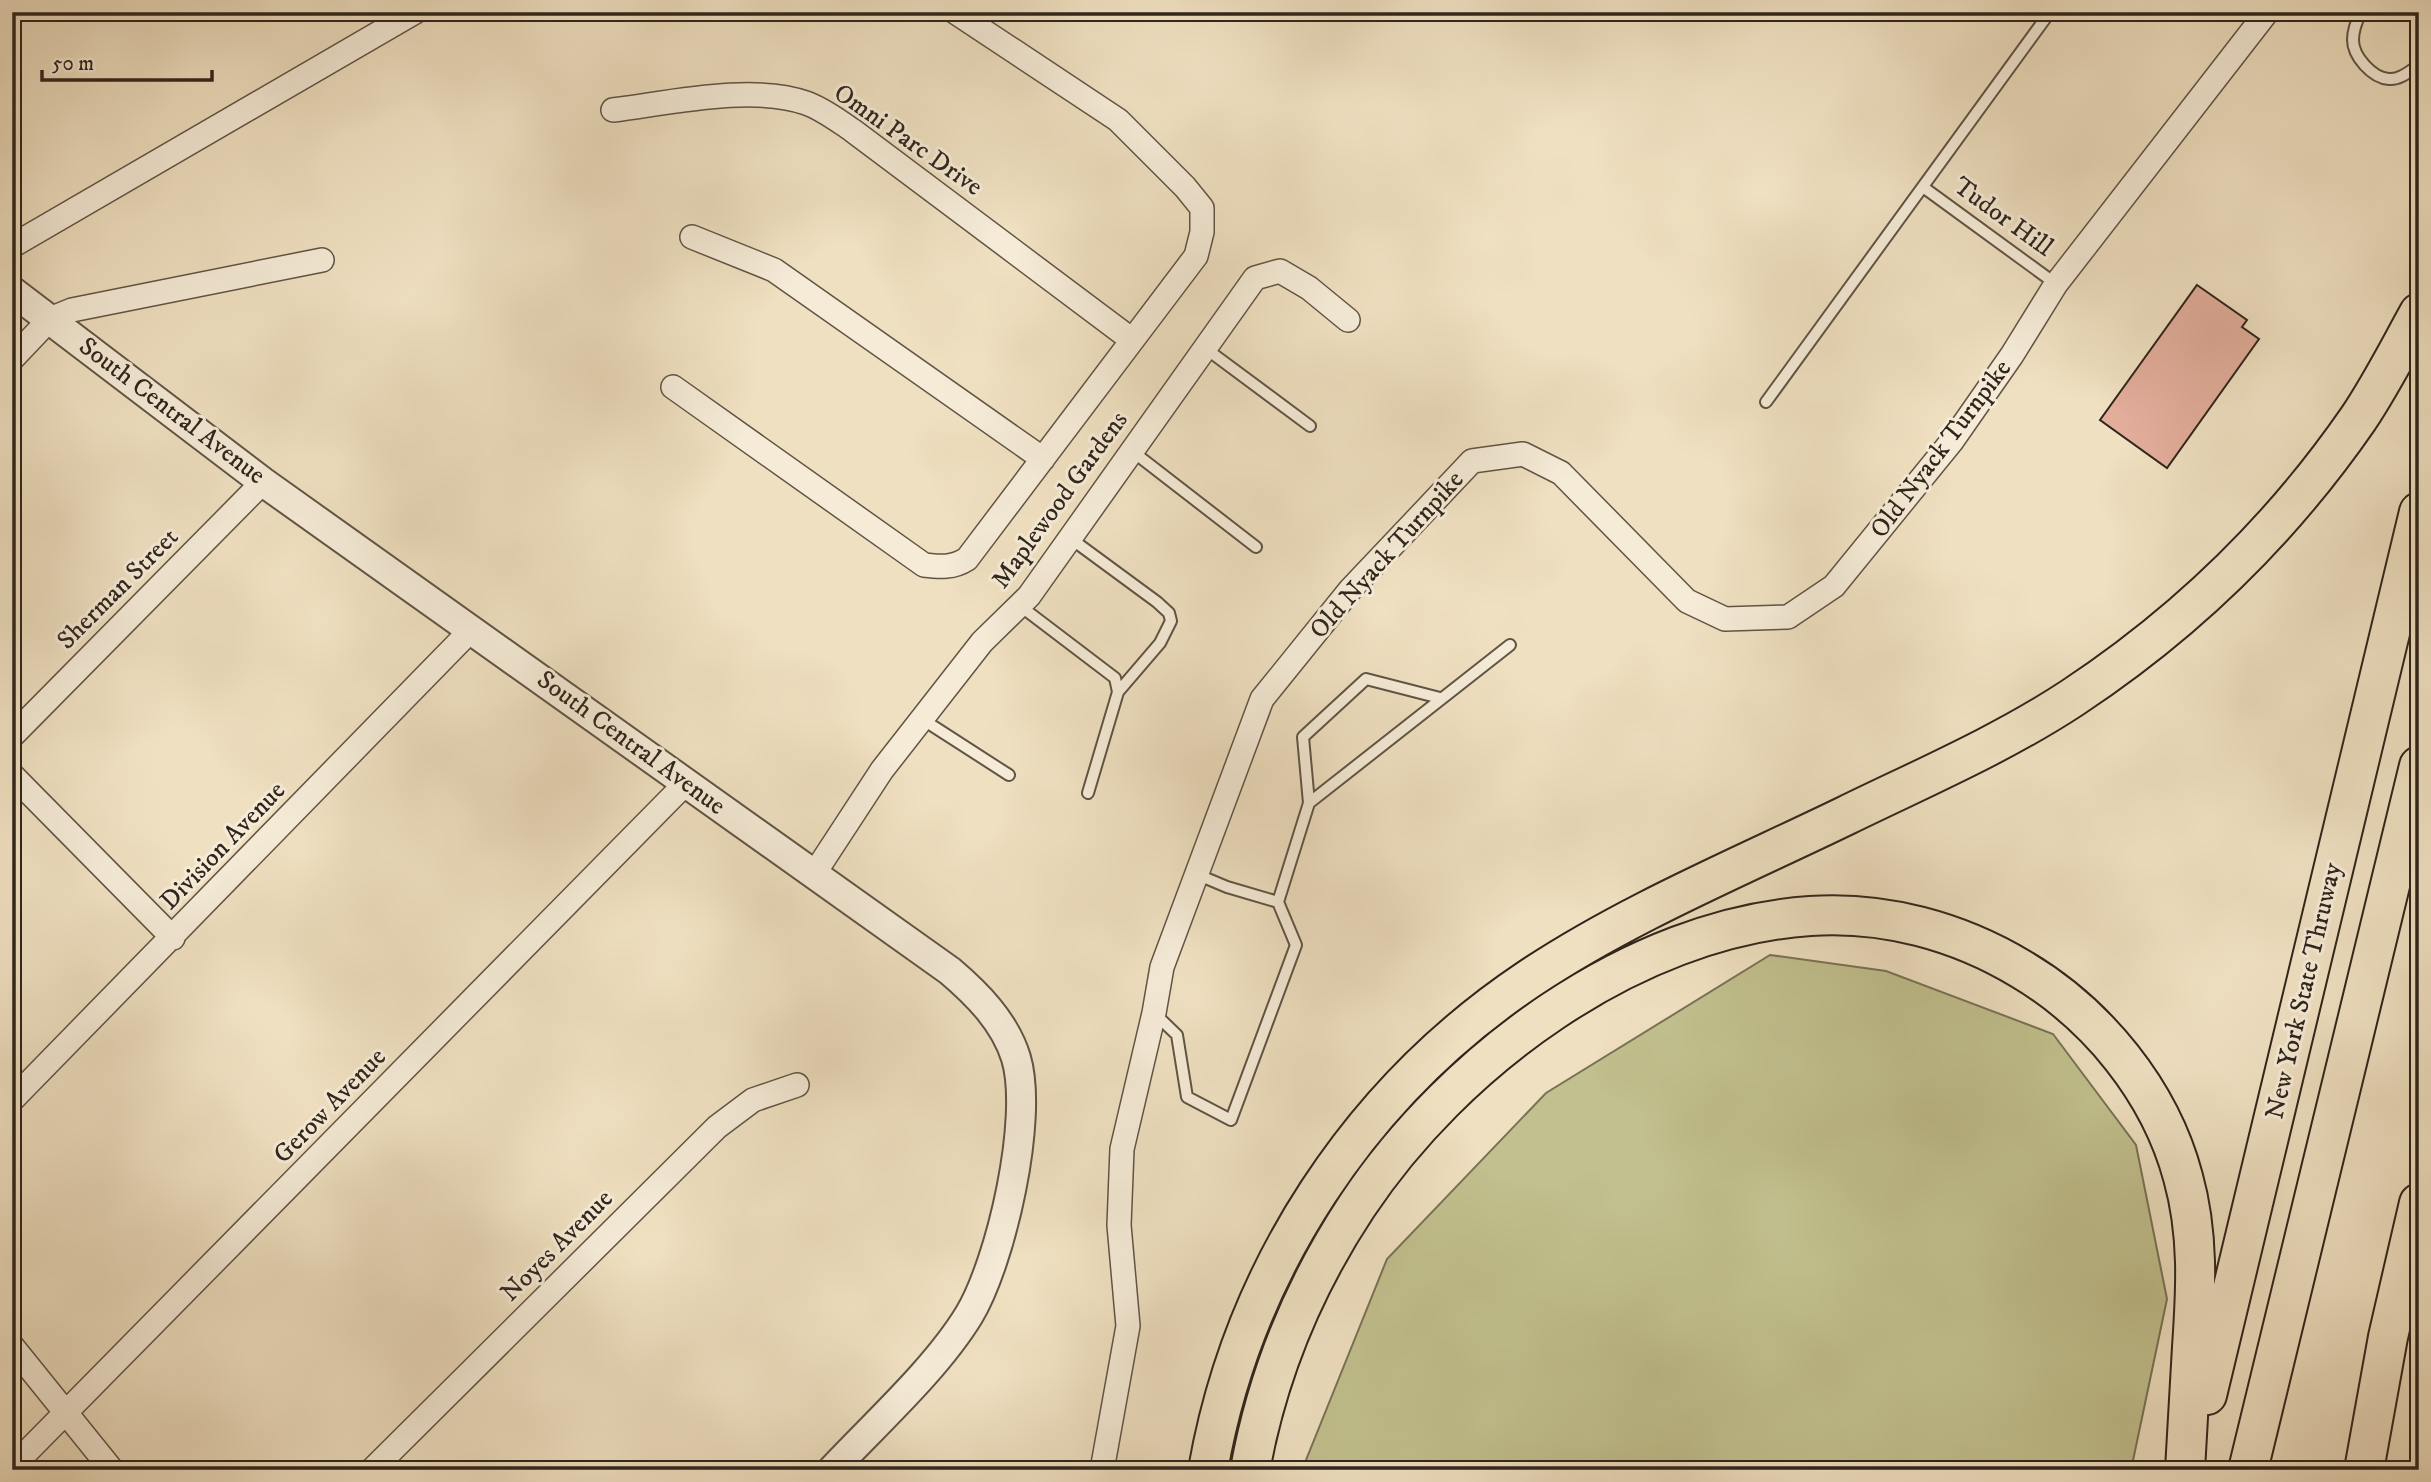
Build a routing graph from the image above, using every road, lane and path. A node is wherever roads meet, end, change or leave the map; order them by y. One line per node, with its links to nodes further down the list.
1 (415, 12): 10 (street)
2 (955, 12): 17 (street)
3 (2050, 12): 8 (lane)
4 (2267, 12): 12 (street, Old Nyack Turnpike)
5 (2361, 12): 6 (lane)
6 (2419, 65)
7 (613, 110): 17 (street, Omni Parc Drive)
8 (1923, 187): 12 (lane, Tudor Hill); 21 (lane)
9 (692, 237): 24 (street)
10 (12, 246)
11 (321, 260): 15 (street)
12 (2056, 284): 43 (street, Old Nyack Turnpike)
13 (12, 291): 15 (street, South Central Avenue)
14 (2419, 313): 58 (highway)
15 (50, 319): 19 (street); 25 (street, South Central Avenue)
16 (1348, 320): 18 (street, Maplewood Gardens)
17 (1132, 340): 24 (street)
18 (1205, 348): 22 (lane); 23 (street, Maplewood Gardens)
19 (12, 359)
20 (673, 387): 24 (street)
21 (1766, 402)
22 (1310, 426)
23 (1132, 451): 27 (street, Maplewood Gardens); 28 (lane)
24 (1043, 459)
25 (263, 482): 30 (street, South Central Avenue); 35 (street, Sherman Street)
26 (2419, 512): 60 (highway, New York State Thruway)
27 (1070, 538): 29 (street, Maplewood Gardens); 32 (lane)
28 (1256, 547)
29 (1019, 605): 32 (lane); 34 (street, Maplewood Gardens)
30 (472, 629): 39 (street, South Central Avenue); 45 (street, Division Avenue)
31 (1510, 645): 33 (lane)
32 (1118, 692): 40 (lane)
33 (1440, 698): 41 (lane); 41 (lane)
34 (922, 719): 38 (lane); 42 (street, Maplewood Gardens)
35 (12, 736)
36 (2419, 765): 50 (highway)
37 (12, 775): 45 (street)
38 (1009, 775)
39 (687, 782): 42 (street, South Central Avenue); 52 (street, Gerow Avenue)
40 (1088, 793)
41 (1308, 803): 44 (lane)
42 (814, 874): 56 (street, South Central Avenue)
43 (1196, 874): 44 (lane); 46 (street, Old Nyack Turnpike)
44 (1278, 902): 46 (lane)
45 (173, 938): 48 (street, Division Avenue)
46 (1154, 1013): 57 (street, Old Nyack Turnpike)
47 (797, 1085): 55 (street, Noyes Avenue)
48 (12, 1100)
49 (2419, 1203): 63 (highway)
50 (2297, 1269): 61 (highway); 62 (highway)
51 (12, 1346): 52 (street)
52 (67, 1414): 53 (street, Gerow Avenue); 54 (street)
53 (12, 1467)
54 (112, 1470)
55 (372, 1470)
56 (832, 1470)
57 (1102, 1470)
58 (1208, 1470)
59 (1250, 1470): 60 (highway)
60 (2187, 1470)
61 (2248, 1470)
62 (2271, 1470)
63 (2364, 1470)

